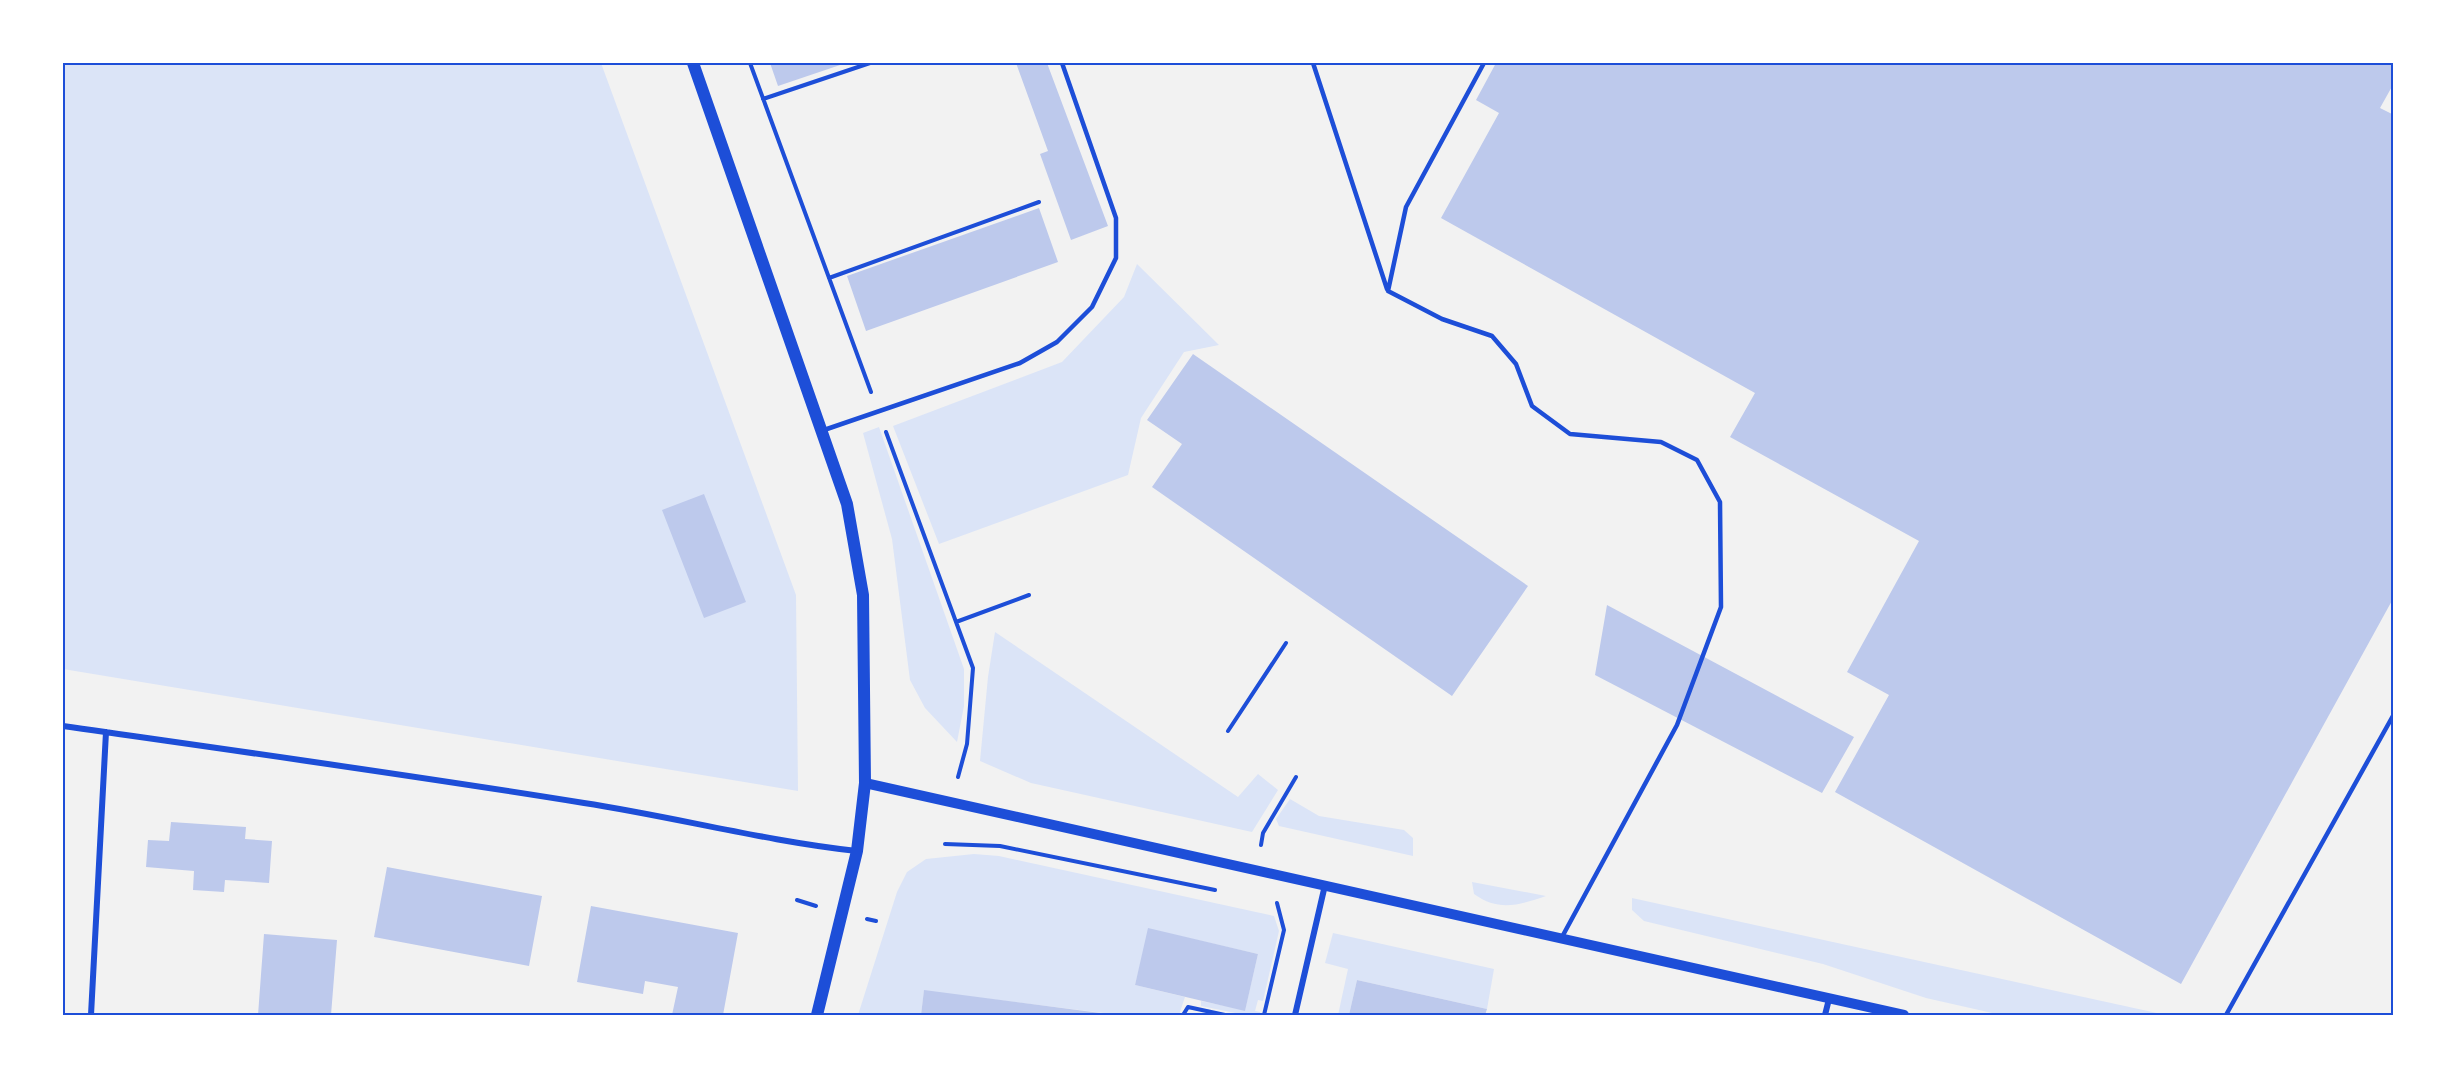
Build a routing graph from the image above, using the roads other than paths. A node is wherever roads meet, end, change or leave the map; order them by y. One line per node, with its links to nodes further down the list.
1 (693, 63): 6 (main road)
2 (1062, 63): 6 (lane)
3 (1313, 63): 5 (lane)
4 (1484, 63): 5 (lane)
5 (1388, 291): 13 (lane)
6 (821, 431): 10 (main road)
7 (2394, 714): 20 (lane)
8 (63, 726): 9 (street)
9 (106, 732): 11 (street); 15 (street)
10 (865, 783): 11 (main road); 12 (street)
11 (857, 850): 16 (main road)
12 (1325, 885): 13 (street); 17 (street)
13 (1562, 938): 14 (street)
14 (1829, 999): 18 (street); 19 (street)
15 (91, 1015)
16 (818, 1015)
17 (1295, 1015)
18 (1825, 1015)
19 (1904, 1015)
20 (2226, 1015)

